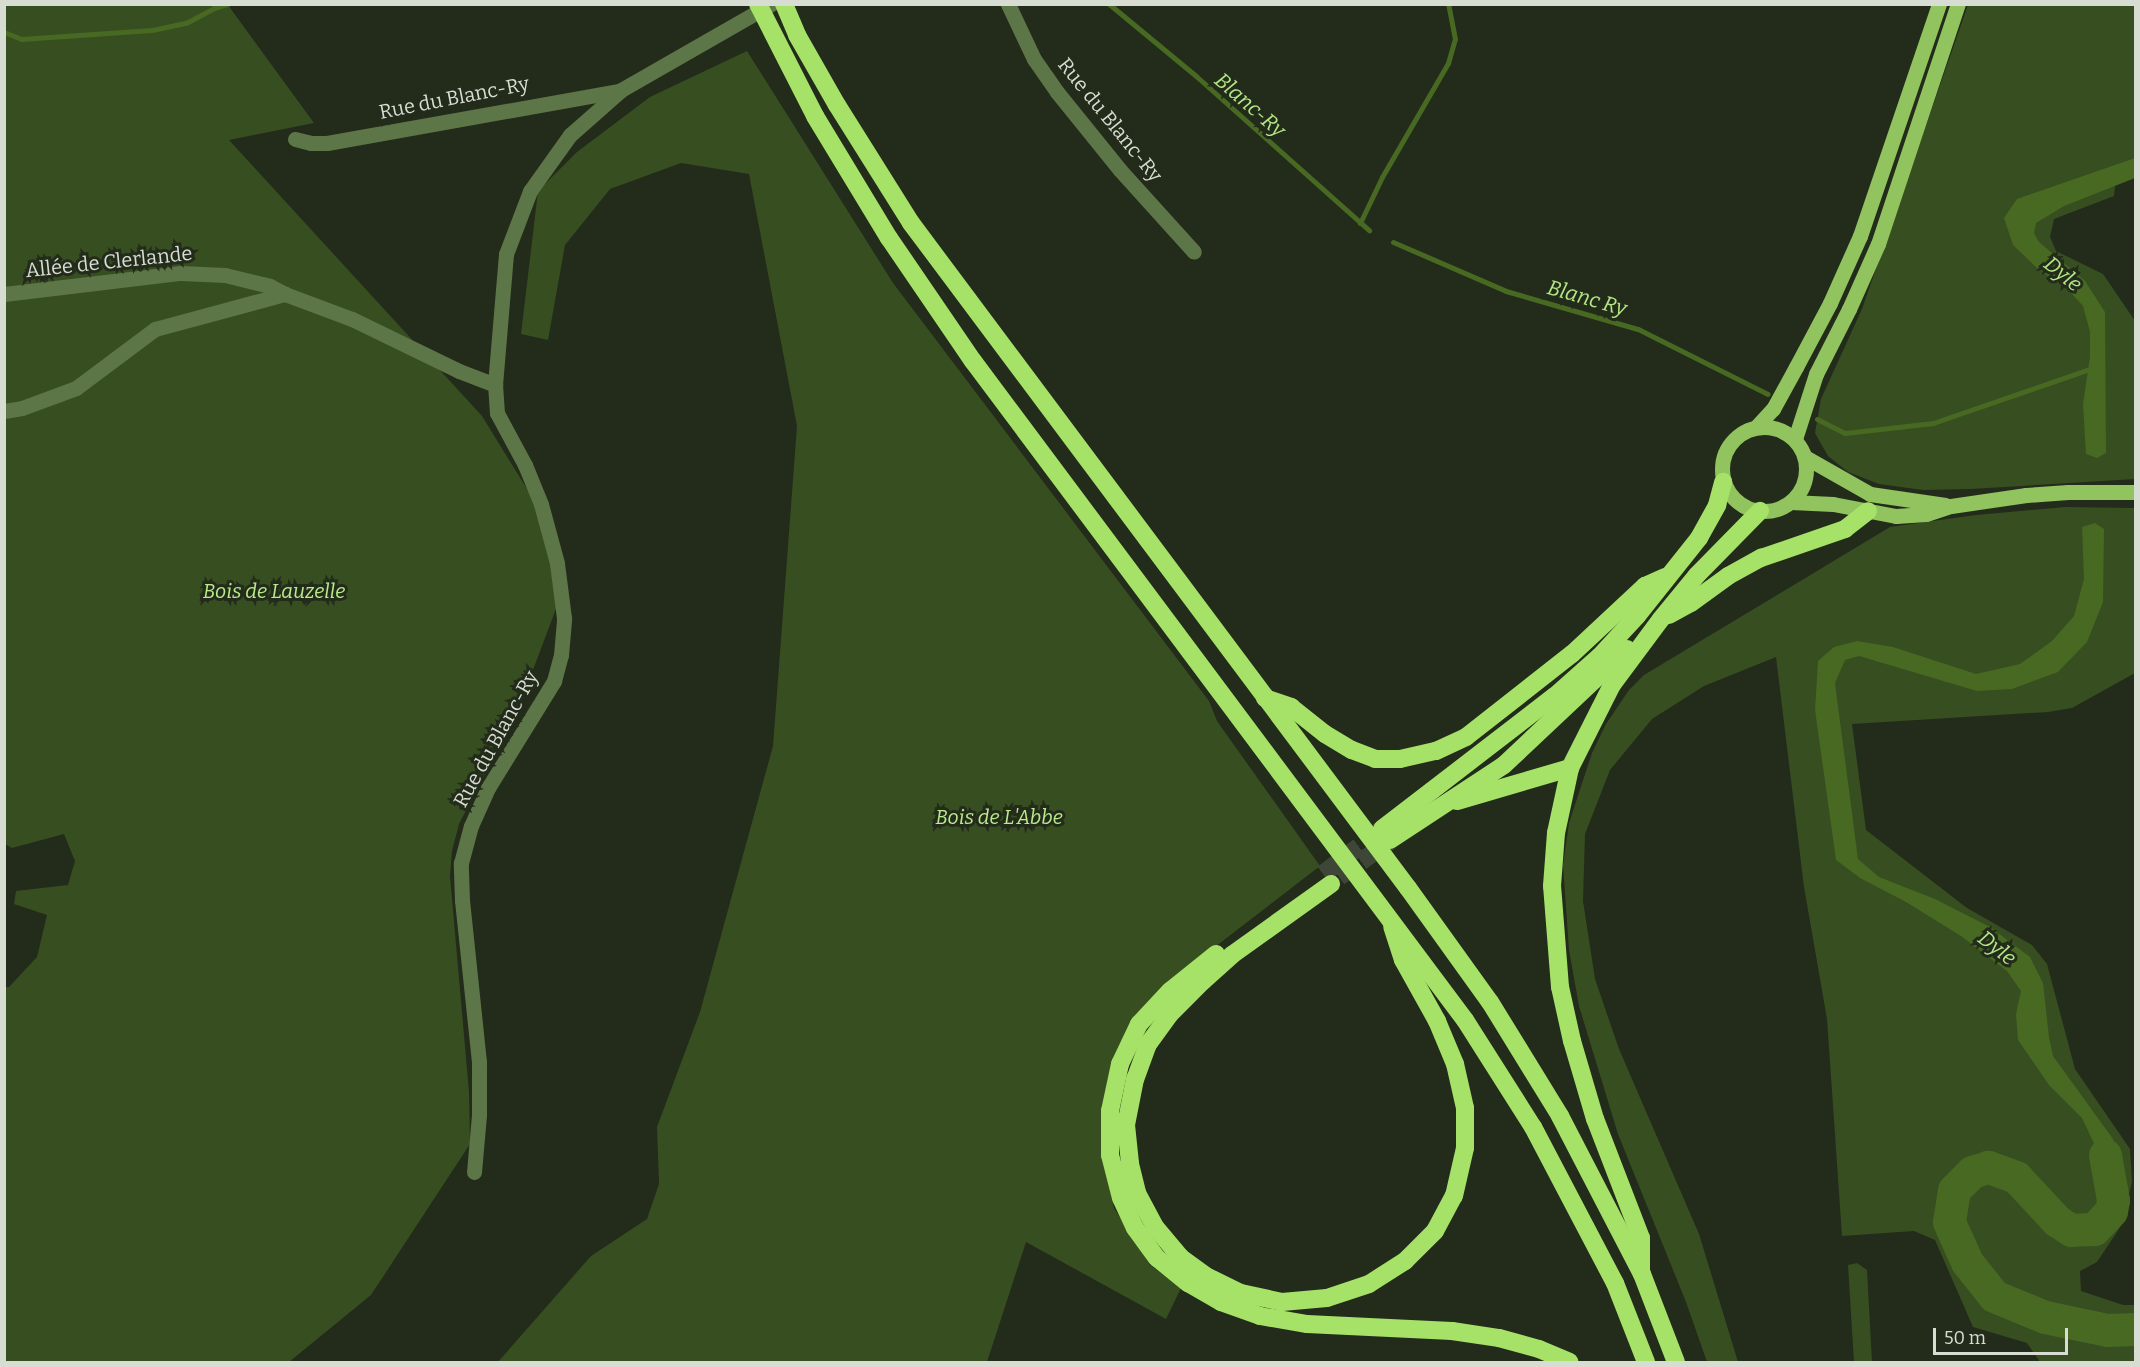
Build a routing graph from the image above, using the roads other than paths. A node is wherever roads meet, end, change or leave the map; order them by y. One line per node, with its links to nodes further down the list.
1 (758, 4): 28 (highway, bridge)
2 (771, 4): 7 (street, Rue du Blanc-Ry)
3 (783, 4): 25 (highway)
4 (1008, 4): 9 (street, Rue du Blanc-Ry)
5 (1939, 4): 14 (main road)
6 (1958, 4): 15 (main road)
7 (621, 90): 8 (street, Rue du Blanc-Ry); 12 (street, Rue du Blanc-Ry)
8 (295, 139)
9 (1194, 252)
10 (4, 294): 11 (street, Allée de Clerlande)
11 (285, 294): 12 (street, Allée de Clerlande); 13 (street)
12 (495, 385): 29 (street, Rue du Blanc-Ry)
13 (4, 411)
14 (1756, 427): 15 (main road); 17 (main road)
15 (1795, 439): 16 (main road)
16 (1805, 457): 19 (main road); 20 (main road)
17 (1723, 482): 21 (main road); 23 (highway)
18 (2136, 492): 20 (main road)
19 (1791, 502): 21 (main road); 22 (main road)
20 (1951, 506): 22 (main road)
21 (1760, 511): 24 (highway)
22 (1868, 511): 24 (highway)
23 (1670, 575): 25 (highway); 27 (highway)
24 (1661, 619): 26 (highway); 27 (highway)
25 (1265, 698): 30 (highway)
26 (1570, 768): 27 (highway); 30 (highway)
27 (1437, 807)
28 (1387, 912): 31 (highway); 32 (highway)
29 (474, 1172)
30 (1642, 1274): 33 (highway)
31 (1569, 1362)
32 (1646, 1362)
33 (1676, 1362)

